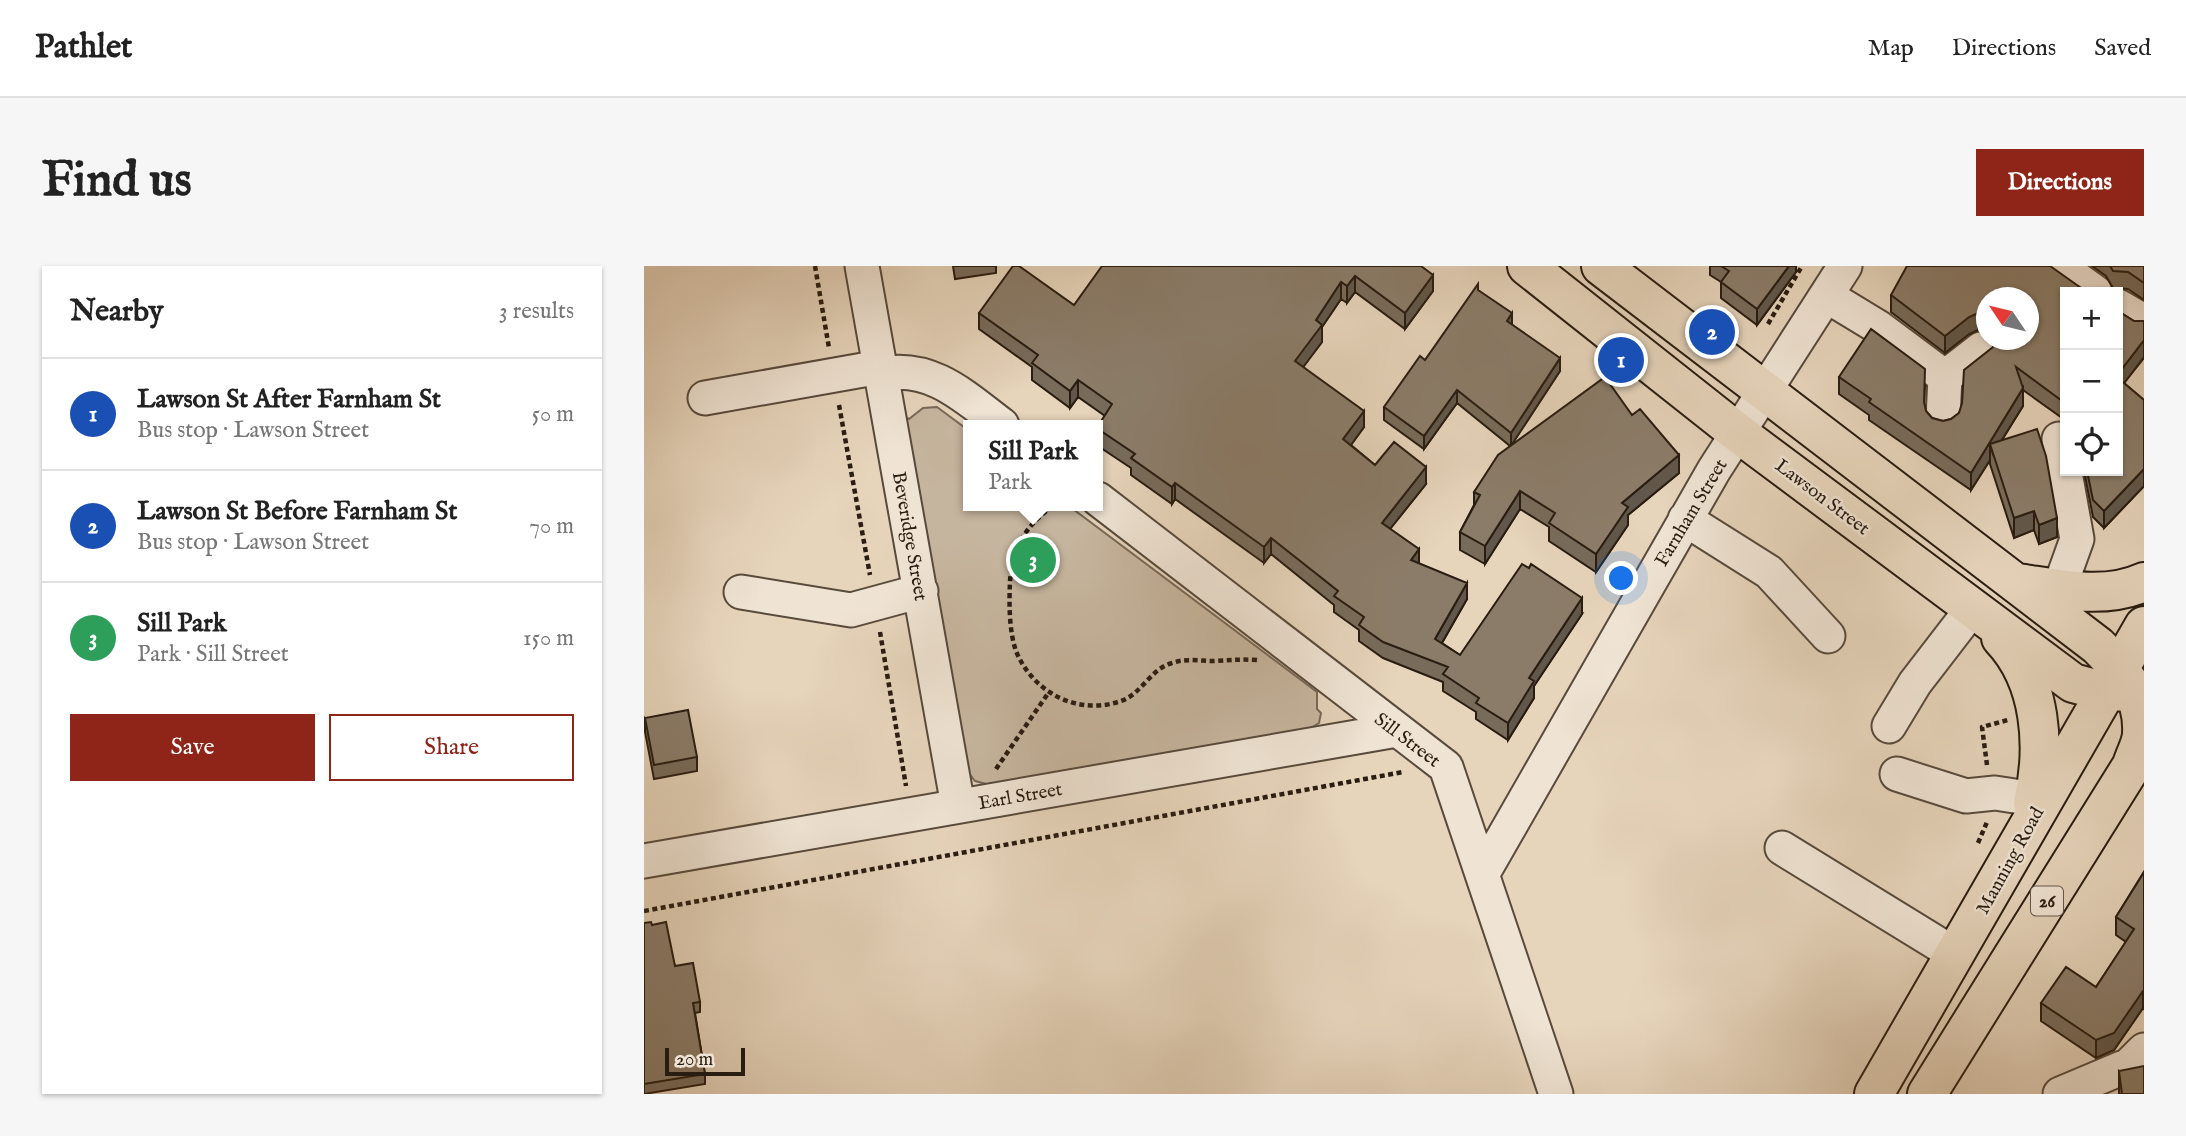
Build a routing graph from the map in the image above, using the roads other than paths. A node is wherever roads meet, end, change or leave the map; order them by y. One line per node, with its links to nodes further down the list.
1 (863, 266): 11 (street, Beveridge Street)
2 (1527, 266): 17 (main road, Lawson Street)
3 (1601, 266): 13 (main road)
4 (1846, 266): 7 (street, Farnham Street)
5 (2059, 266): 6 (street)
6 (2088, 287)
7 (1826, 296): 12 (street); 13 (street, Farnham Street)
8 (2123, 309): 9 (street)
9 (2144, 321)
10 (1980, 350): 12 (street)
11 (881, 371): 14 (street); 16 (street); 25 (street, Beveridge Street)
12 (1945, 377): 15 (street)
13 (1765, 393): 17 (street, Farnham Street); 22 (main road)
14 (705, 398)
15 (1942, 419)
16 (995, 420)
17 (1738, 433): 20 (street, Farnham Street); 26 (main road, Lawson Street)
18 (2059, 439): 23 (street)
19 (1103, 503): 31 (street, Sill Street)
20 (1685, 519): 28 (street); 39 (street, Farnham Street)
21 (2144, 582): 23 (main road)
22 (2016, 583): 23 (main road); 29 (main road)
23 (2059, 589)
24 (741, 592): 25 (street)
25 (921, 592): 35 (street, Beveridge Street)
26 (1972, 609): 29 (main road, Lawson Street); 30 (street); 34 (main road)
27 (2144, 626): 29 (main road, Manning Road)
28 (1828, 636)
29 (2126, 685): 32 (main road); 36 (main road, Manning Road)
30 (1889, 726)
31 (1397, 730): 35 (street, Earl Street); 39 (street, Sill Street)
32 (2138, 755): 41 (main road, 26)
33 (1897, 774): 34 (street)
34 (2034, 799): 36 (main road)
35 (958, 806): 38 (street, Earl Street)
36 (2021, 838): 40 (main road, Manning Road)
37 (1782, 848): 40 (street)
38 (644, 862)
39 (1483, 873): 43 (street, Sill Street)
40 (1956, 955): 44 (main road, Manning Road)
41 (1963, 1037): 45 (main road, 26); 46 (main road)
42 (2144, 1050): 47 (street)
43 (1556, 1094)
44 (1874, 1094)
45 (1927, 1094)
46 (1954, 1094)
47 (2060, 1094)

